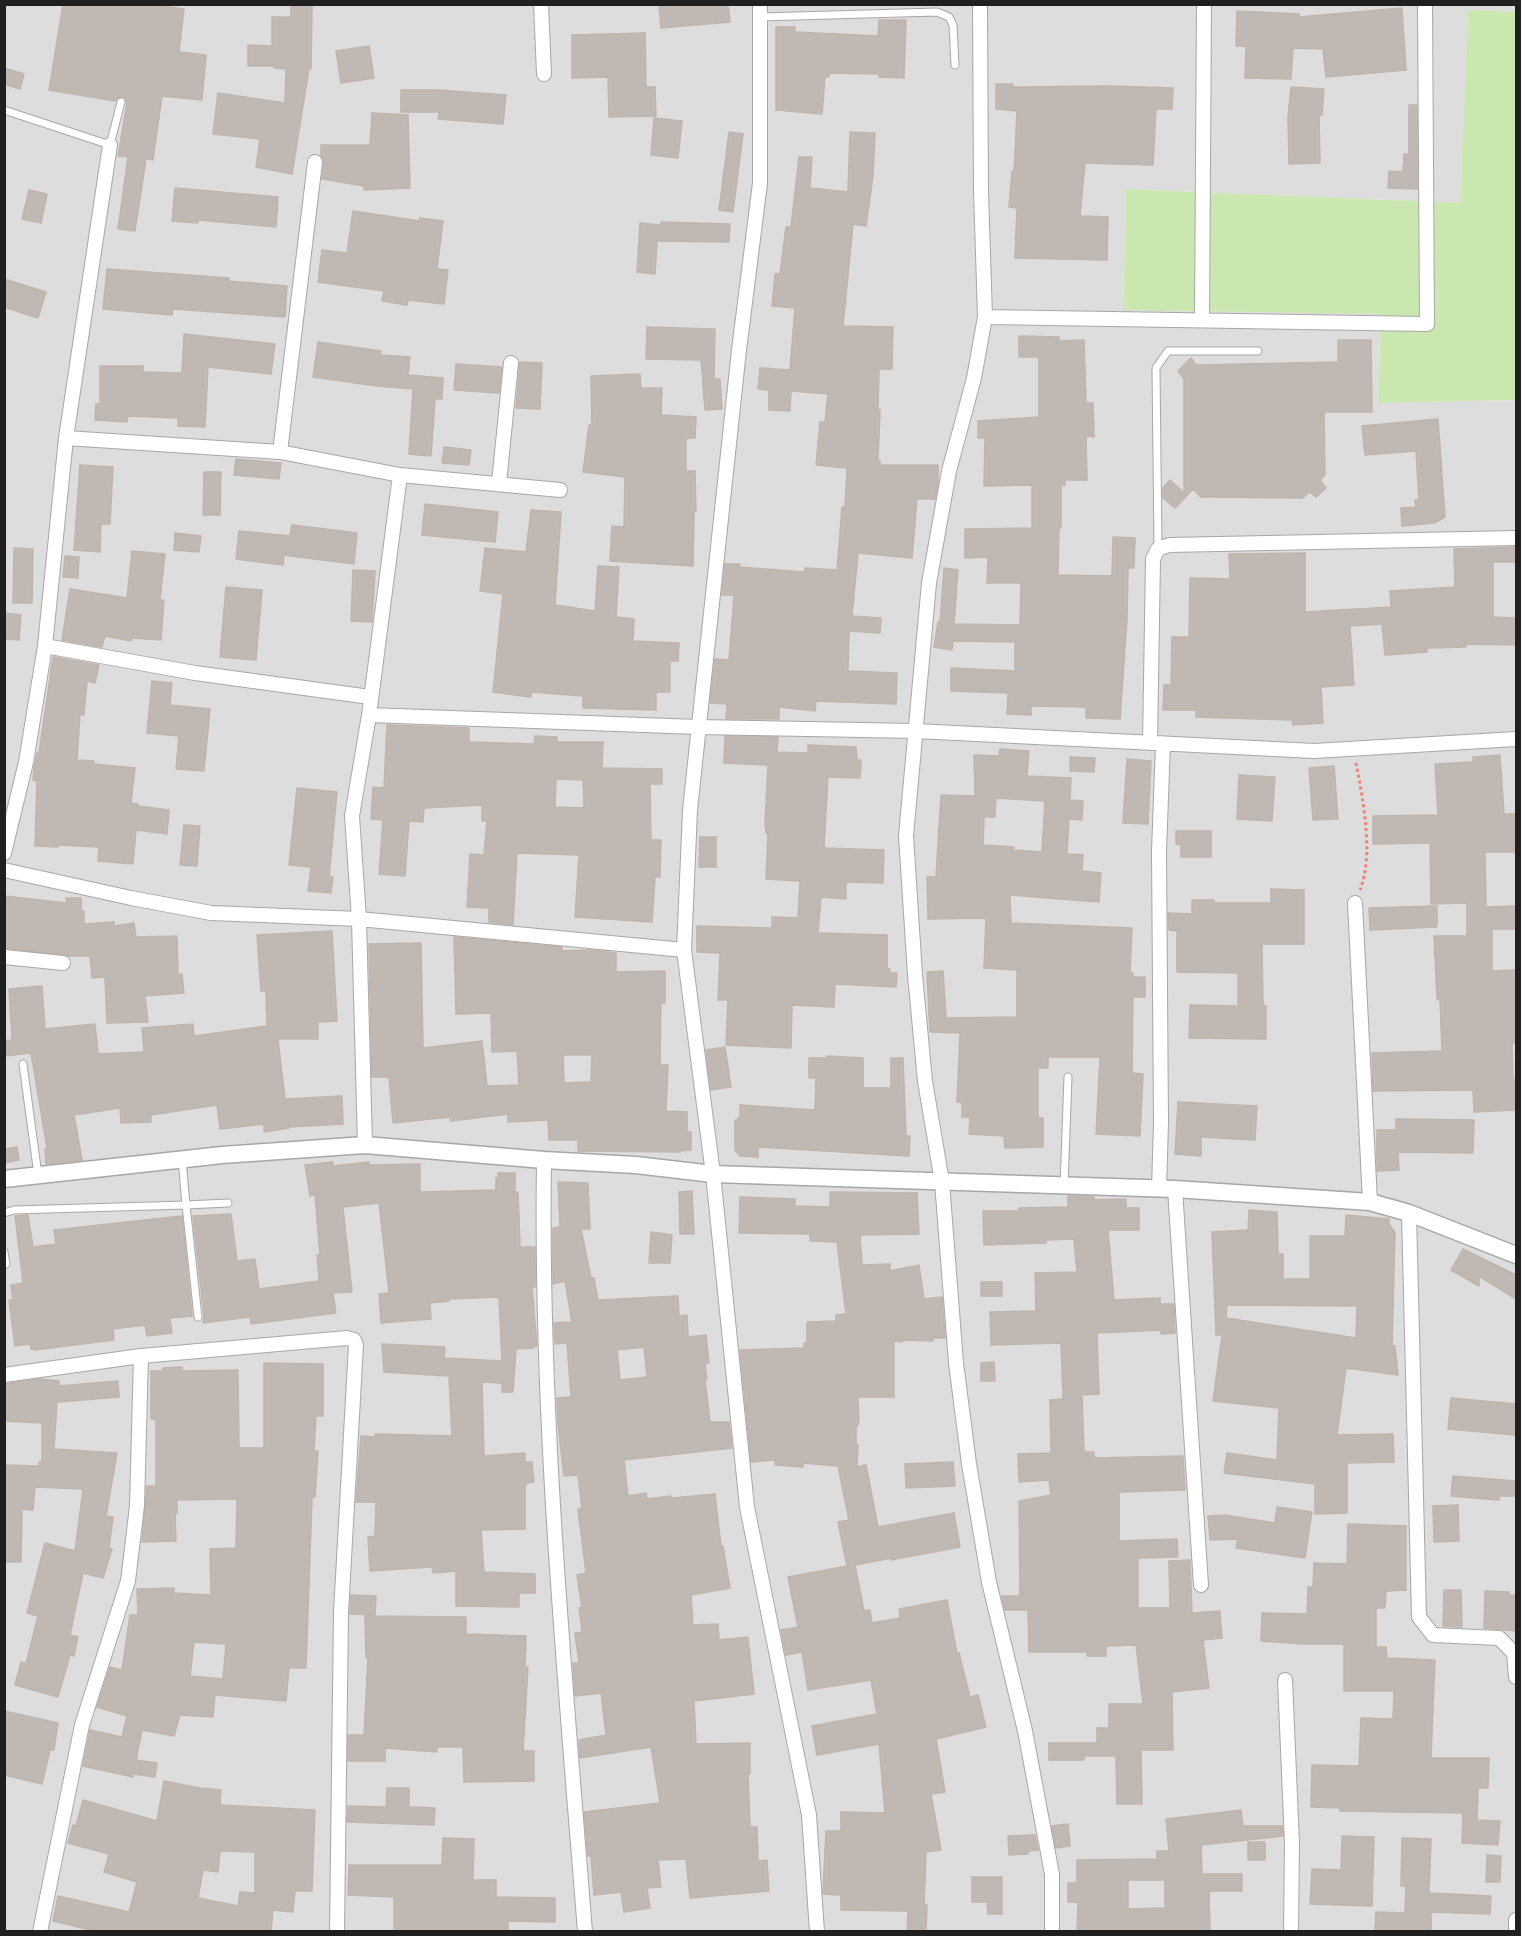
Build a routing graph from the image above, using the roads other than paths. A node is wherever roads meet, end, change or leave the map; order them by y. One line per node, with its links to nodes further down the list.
1 (541, 4): 7 (street)
2 (980, 4): 12 (street)
3 (1204, 4): 13 (street)
4 (1425, 4): 13 (street)
5 (760, 11): 6 (lane); 26 (street)
6 (955, 65)
7 (544, 74)
8 (121, 102): 10 (lane)
9 (4, 110): 10 (lane)
10 (110, 145): 16 (street)
11 (315, 162): 17 (street)
12 (985, 317): 13 (street); 27 (street)
13 (1203, 320)
14 (1258, 351): 22 (lane)
15 (511, 363): 19 (street)
16 (66, 438): 17 (street); 23 (street)
17 (280, 452): 18 (street)
18 (400, 475): 19 (street); 24 (street)
19 (499, 483): 20 (street)
20 (560, 490)
21 (1516, 538): 22 (street)
22 (1158, 549): 29 (street)
23 (45, 646): 24 (street); 30 (street)
24 (370, 697): 25 (street)
25 (369, 715): 26 (street); 33 (street)
26 (698, 727): 27 (street); 34 (street)
27 (916, 731): 29 (street); 45 (street)
28 (1516, 739): 29 (street)
29 (1156, 743): 47 (street)
30 (4, 853)
31 (4, 870): 33 (street)
32 (1355, 903): 48 (street)
33 (359, 920): 34 (street); 39 (street)
34 (684, 950): 42 (street)
35 (4, 957): 36 (street)
36 (63, 963)
37 (23, 1064): 43 (lane)
38 (1068, 1077): 46 (lane)
39 (365, 1144): 40 (street); 41 (street)
40 (182, 1159): 43 (street); 50 (lane)
41 (544, 1160): 42 (street); 65 (street)
42 (713, 1174): 45 (street); 66 (street)
43 (38, 1175): 44 (street)
44 (4, 1179)
45 (942, 1182): 46 (street); 67 (street)
46 (1064, 1186): 47 (street)
47 (1167, 1189): 48 (street); 59 (street)
48 (1370, 1202): 52 (street)
49 (228, 1203): 50 (lane)
50 (186, 1205): 51 (lane); 56 (lane)
51 (4, 1213)
52 (1409, 1213): 54 (street); 60 (street)
53 (4, 1252): 55 (lane)
54 (1516, 1255)
55 (6, 1264)
56 (198, 1317)
57 (141, 1356): 58 (street); 63 (street); 64 (street)
58 (4, 1375)
59 (1201, 1585)
60 (1516, 1677)
61 (1285, 1680): 68 (street)
62 (1516, 1920): 69 (street)
63 (40, 1932)
64 (338, 1932)
65 (585, 1932)
66 (817, 1932)
67 (1052, 1932)
68 (1291, 1932)
69 (1516, 1932)

